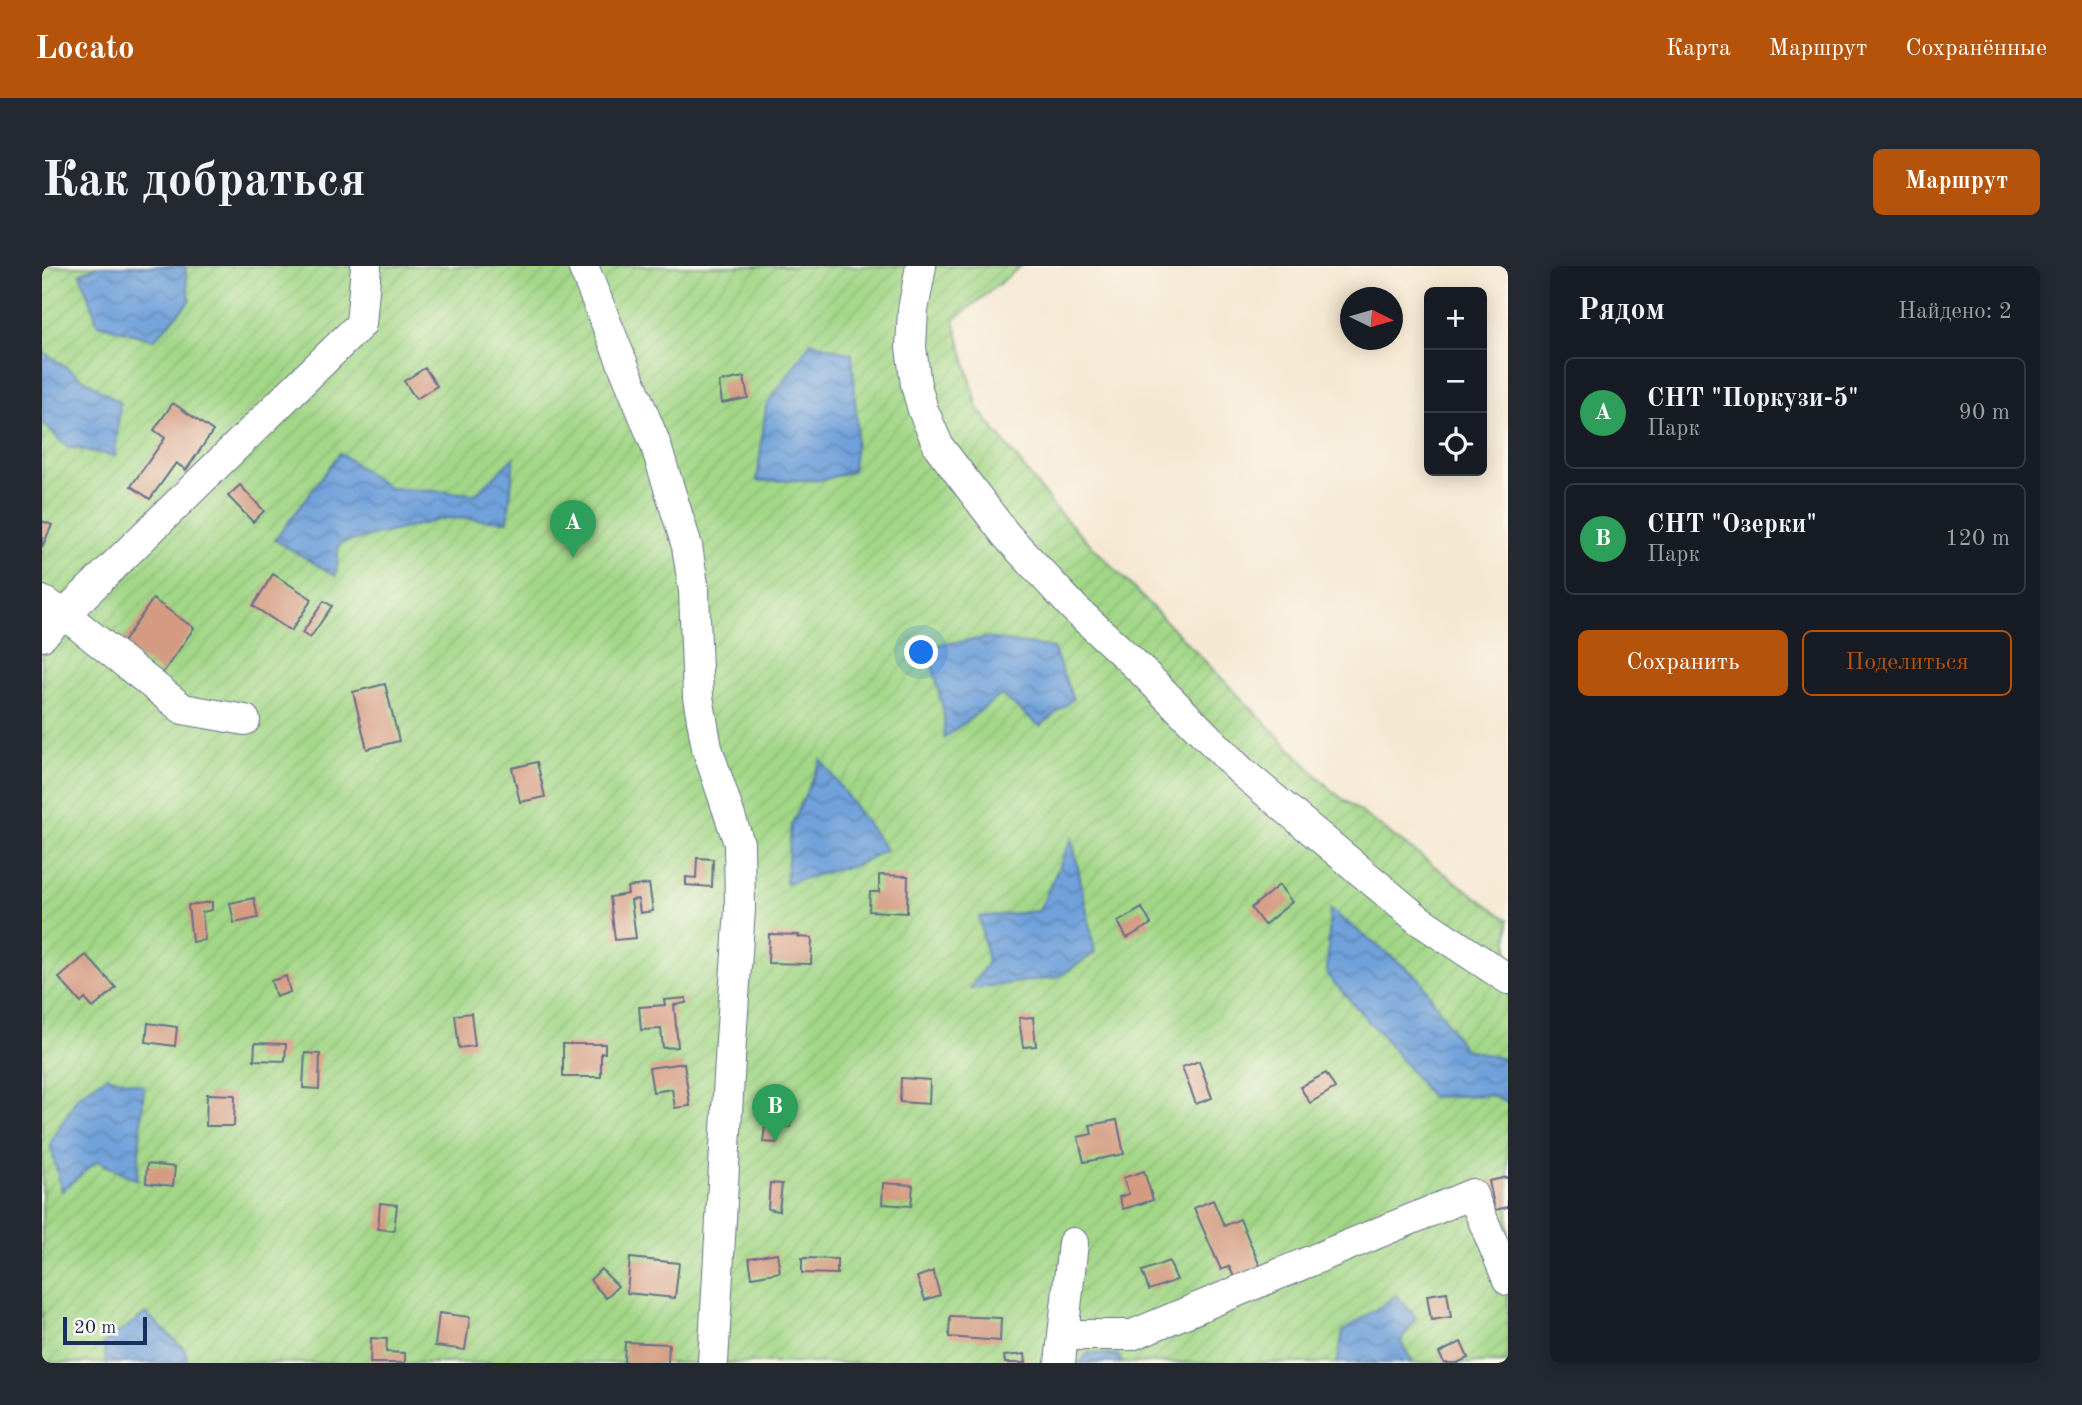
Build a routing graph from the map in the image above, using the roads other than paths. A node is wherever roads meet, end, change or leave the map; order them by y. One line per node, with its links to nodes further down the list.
1 (366, 266): 4 (street)
2 (583, 266): 11 (street)
3 (921, 266): 7 (street)
4 (53, 607): 5 (street); 6 (street)
5 (42, 636)
6 (245, 720)
7 (1508, 979)
8 (1073, 1243): 10 (street)
9 (1508, 1280): 10 (street)
10 (1062, 1349)
11 (713, 1363)

